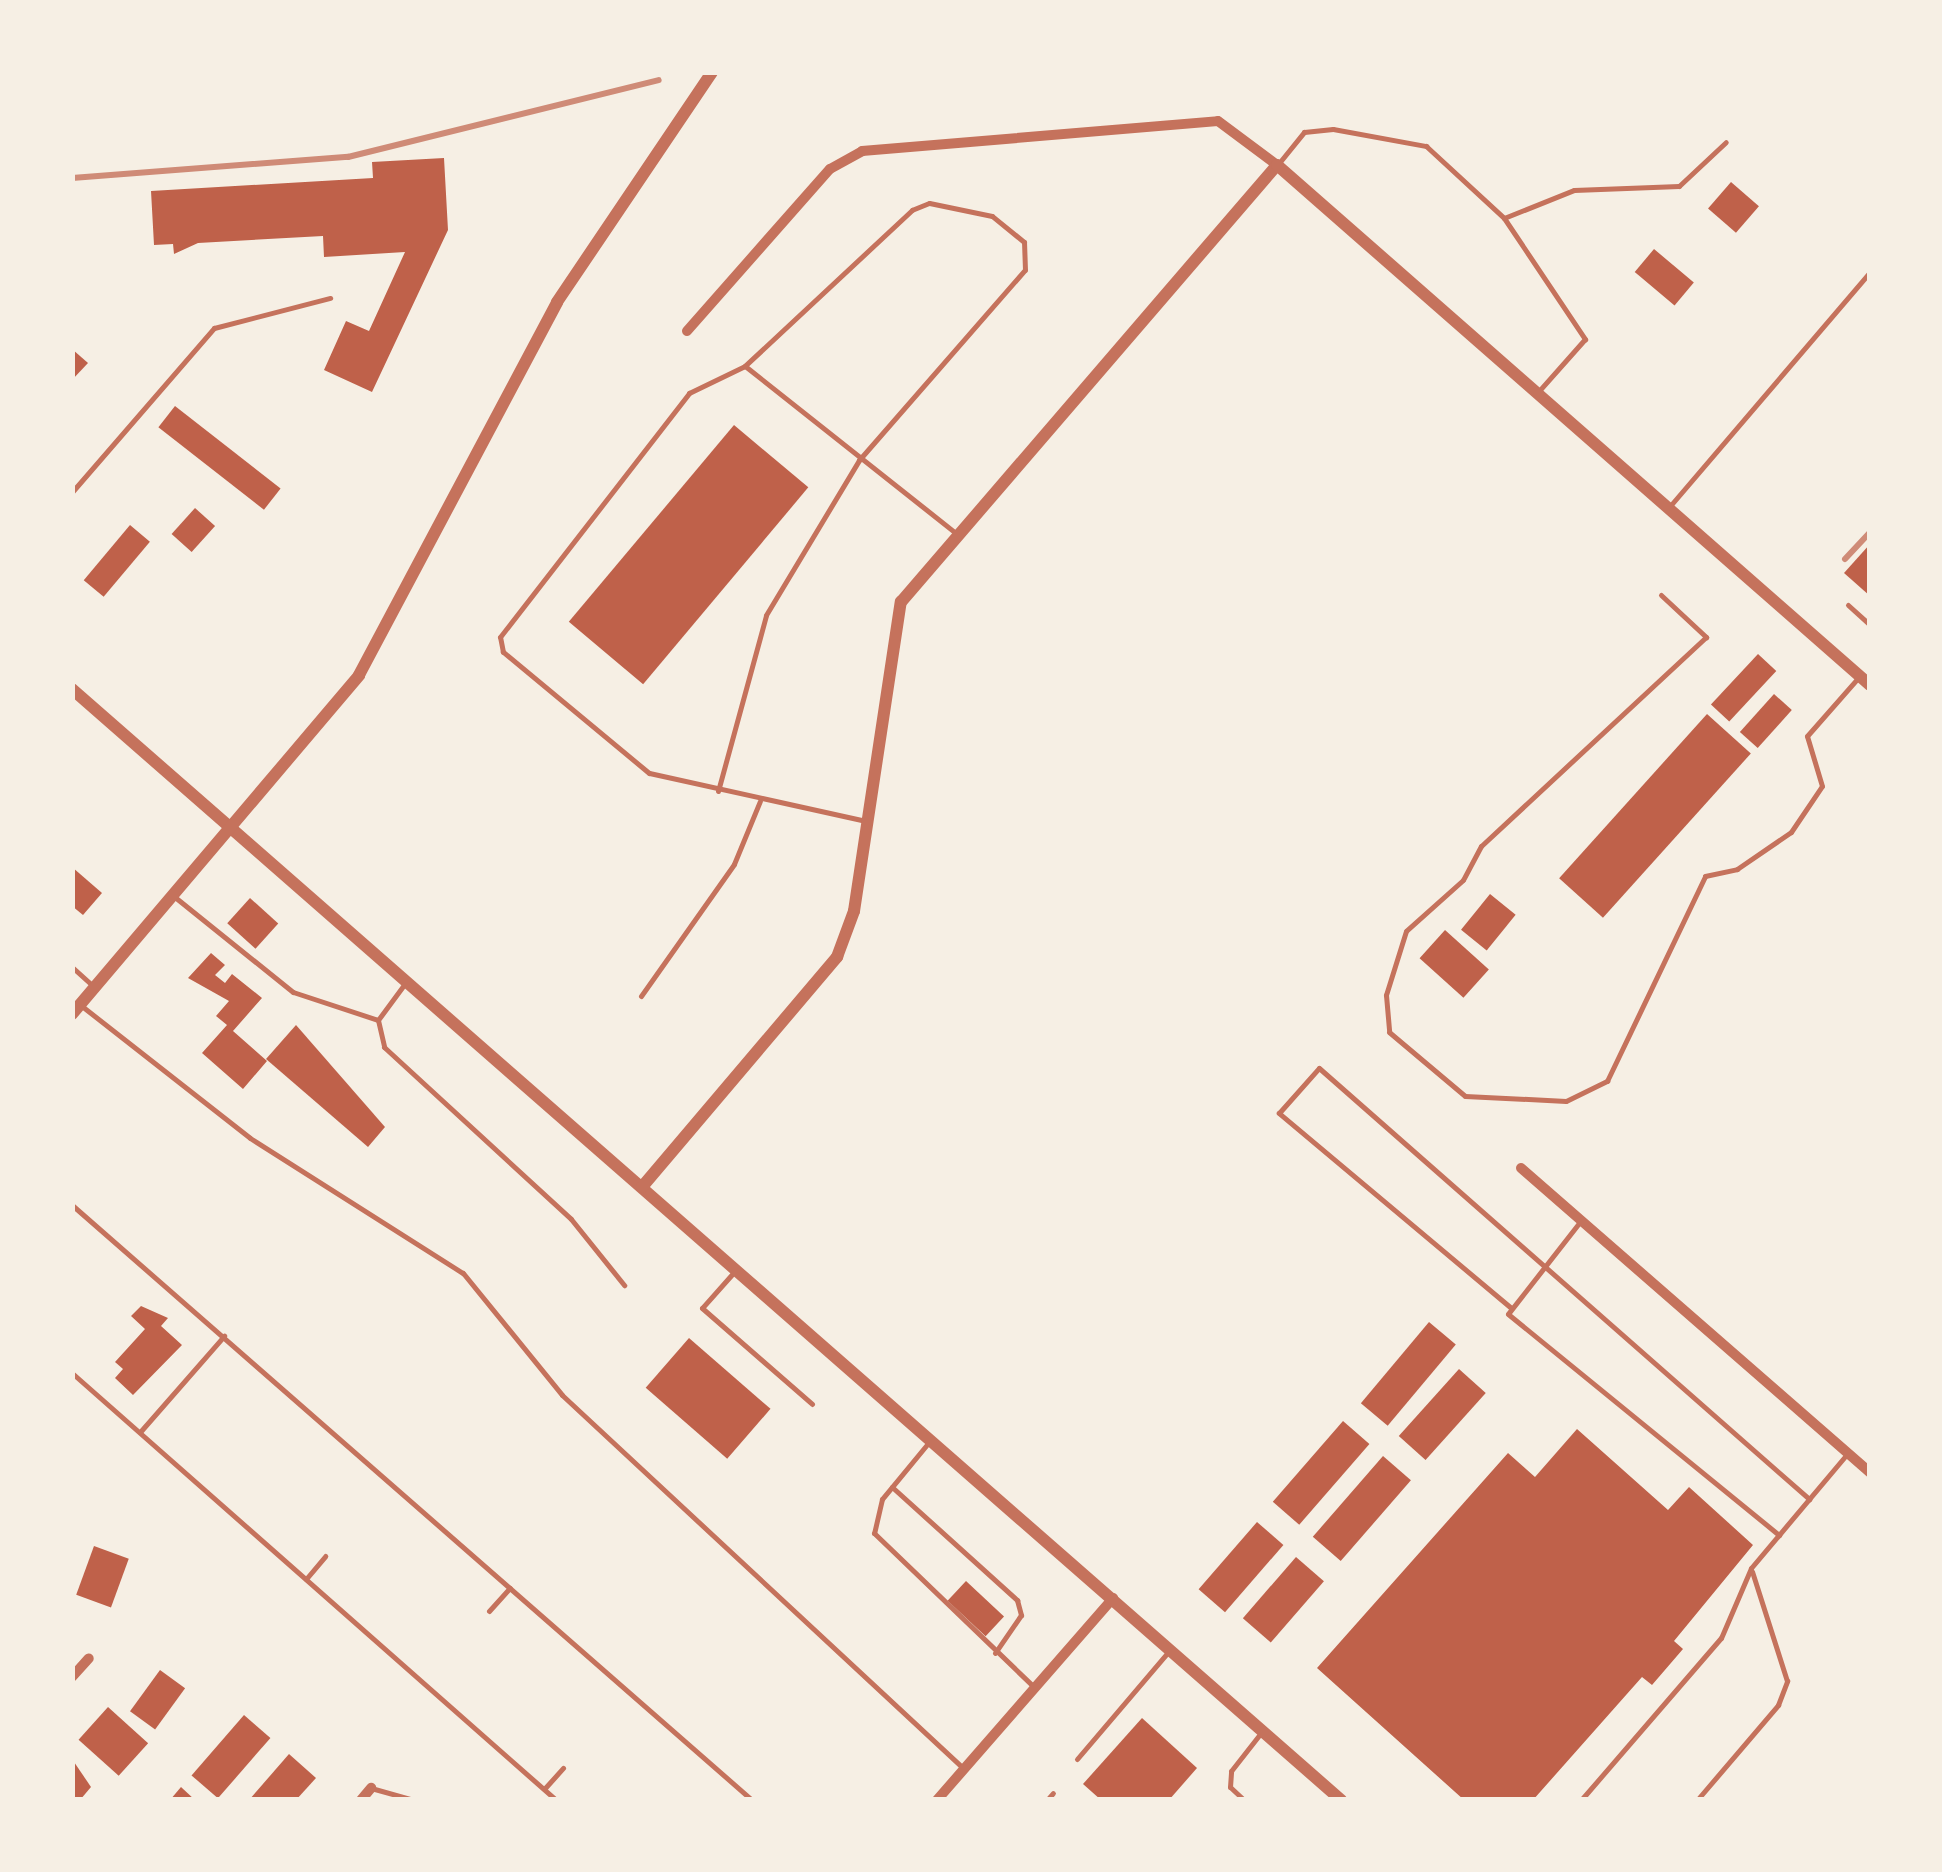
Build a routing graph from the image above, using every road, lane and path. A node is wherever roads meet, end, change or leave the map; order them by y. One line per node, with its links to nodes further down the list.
1 (712, 72): 22 (street)
2 (1726, 142): 4 (lane)
3 (1277, 165): 4 (lane); 7 (street); 9 (street); 13 (street)
4 (1504, 218): 9 (lane)
5 (1870, 272): 12 (lane)
6 (330, 298): 11 (lane)
7 (687, 330)
8 (745, 366): 10 (lane); 10 (lane); 19 (lane)
9 (1538, 392): 12 (street)
10 (859, 460): 13 (lane); 19 (lane)
11 (72, 492)
12 (1668, 508): 17 (street)
13 (956, 533): 21 (street)
14 (1661, 595): 17 (lane)
15 (1848, 605): 16 (lane)
16 (1870, 624)
17 (1865, 680)
18 (72, 688): 22 (street)
19 (718, 791): 20 (lane)
20 (760, 802): 21 (lane); 27 (lane)
21 (866, 822): 31 (street)
22 (234, 833): 23 (street); 25 (street)
23 (176, 898): 26 (street); 29 (lane)
24 (72, 967): 26 (lane)
25 (406, 982): 29 (lane); 31 (street)
26 (96, 988): 28 (street)
27 (642, 996)
28 (77, 1010): 62 (lane)
29 (378, 1020): 36 (lane)
30 (1521, 1168): 33 (street)
31 (642, 1186): 35 (street)
32 (72, 1205): 38 (lane)
33 (1582, 1220): 34 (lane); 43 (street)
34 (1544, 1266): 37 (lane); 37 (lane); 46 (lane)
35 (736, 1269): 40 (lane); 42 (street)
36 (624, 1285)
37 (1510, 1307): 47 (lane)
38 (224, 1336): 41 (lane); 51 (lane)
39 (72, 1373): 41 (lane)
40 (812, 1404)
41 (140, 1432): 50 (lane)
42 (931, 1439): 45 (lane); 52 (street)
43 (1848, 1453): 44 (street); 46 (lane)
44 (1870, 1472)
45 (892, 1487): 55 (lane); 55 (lane)
46 (1809, 1499): 47 (lane)
47 (1778, 1535): 49 (lane)
48 (325, 1556): 50 (lane)
49 (1751, 1568): 72 (lane); 73 (lane)
50 (306, 1579): 64 (lane)
51 (510, 1587): 53 (lane); 65 (lane)
52 (1113, 1598): 54 (street); 58 (street)
53 (489, 1612)
54 (1170, 1649): 59 (street); 60 (lane)
55 (995, 1653): 58 (lane)
56 (89, 1658): 57 (street)
57 (72, 1678)
58 (1035, 1688): 62 (street)
59 (1263, 1730): 70 (lane); 71 (street)
60 (1077, 1759)
61 (563, 1768): 64 (lane)
62 (964, 1769): 69 (street)
63 (372, 1788): 66 (street); 67 (lane)
64 (544, 1789): 68 (lane)
65 (749, 1798)
66 (362, 1800)
67 (414, 1800)
68 (556, 1800)
69 (937, 1800)
70 (1244, 1800)
71 (1341, 1800)
72 (1581, 1800)
73 (1698, 1800)

